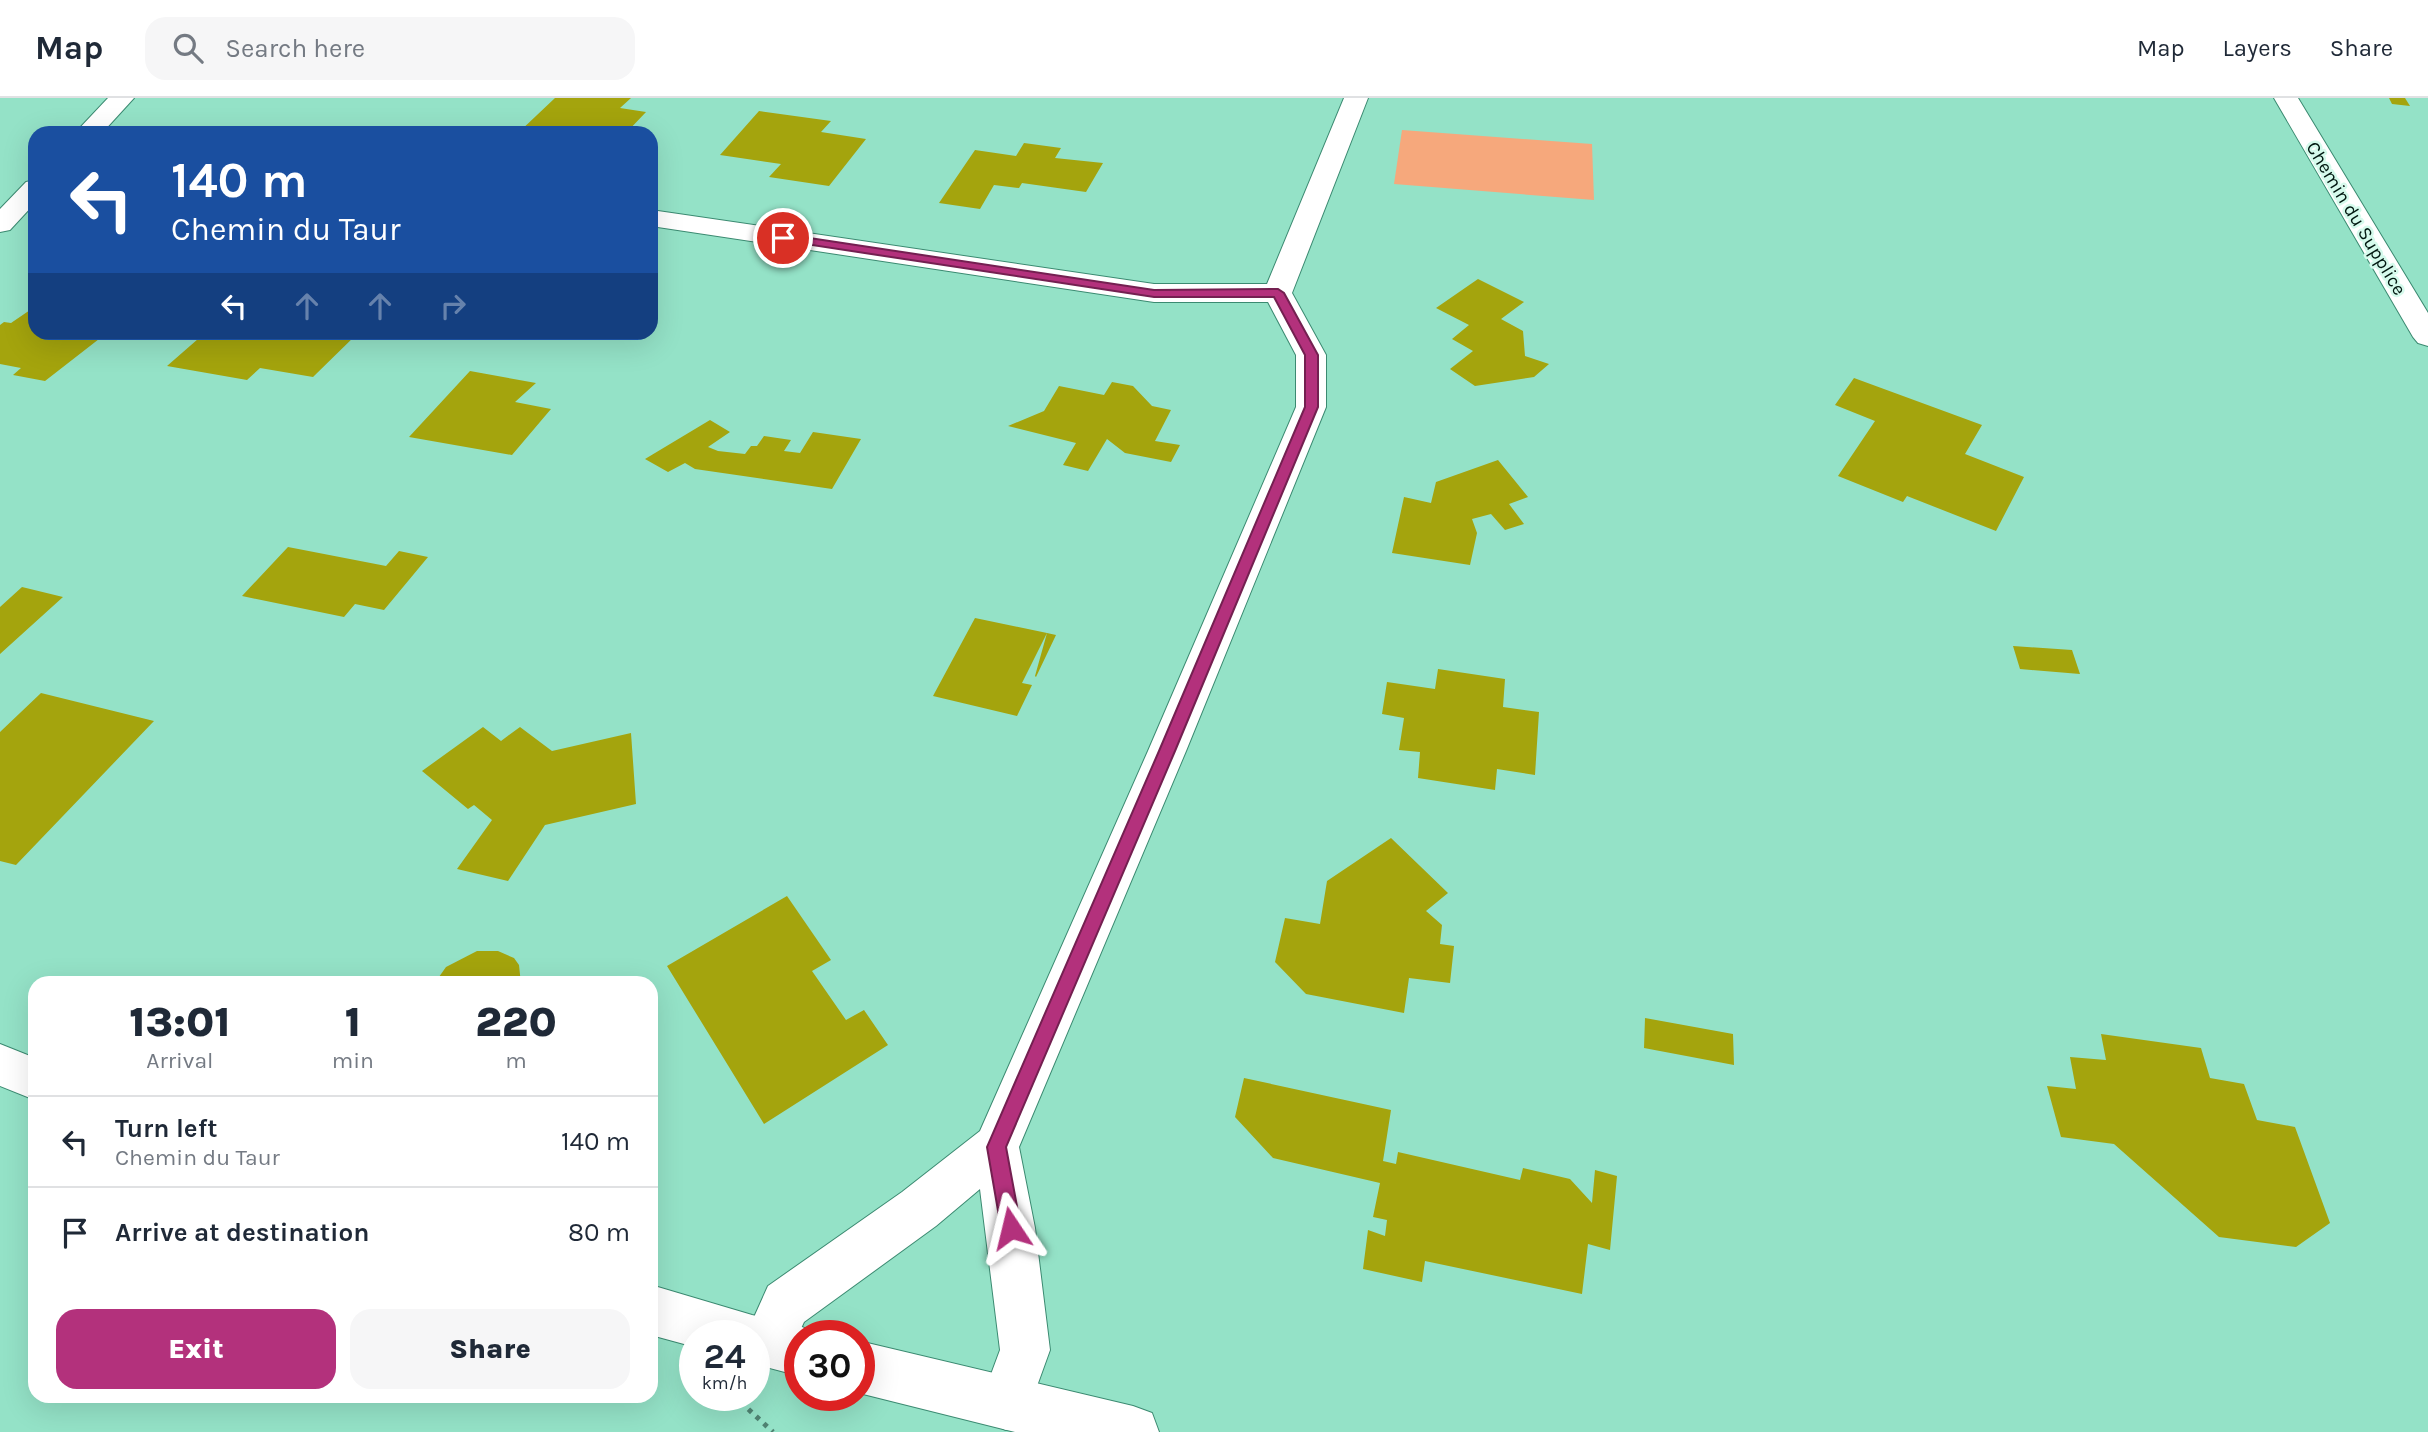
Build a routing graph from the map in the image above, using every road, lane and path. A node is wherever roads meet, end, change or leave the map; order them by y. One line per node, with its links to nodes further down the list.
1 (122, 98): 4 (street)
2 (1356, 98): 8 (street)
3 (2286, 98): 9 (street, Chemin du Supplice)
4 (95, 126)
5 (28, 195): 7 (street)
6 (658, 219): 8 (street)
7 (0, 224)
8 (1278, 293): 12 (street)
9 (2428, 337)
10 (0, 1065): 11 (street)
11 (28, 1076)
12 (996, 1147): 15 (street); 17 (street)
13 (658, 1312): 14 (street)
14 (687, 1320)
15 (770, 1333)
16 (875, 1371): 17 (street)
17 (1006, 1404): 20 (street)
18 (750, 1411): 19 (path)
19 (773, 1432)
20 (1133, 1432)

